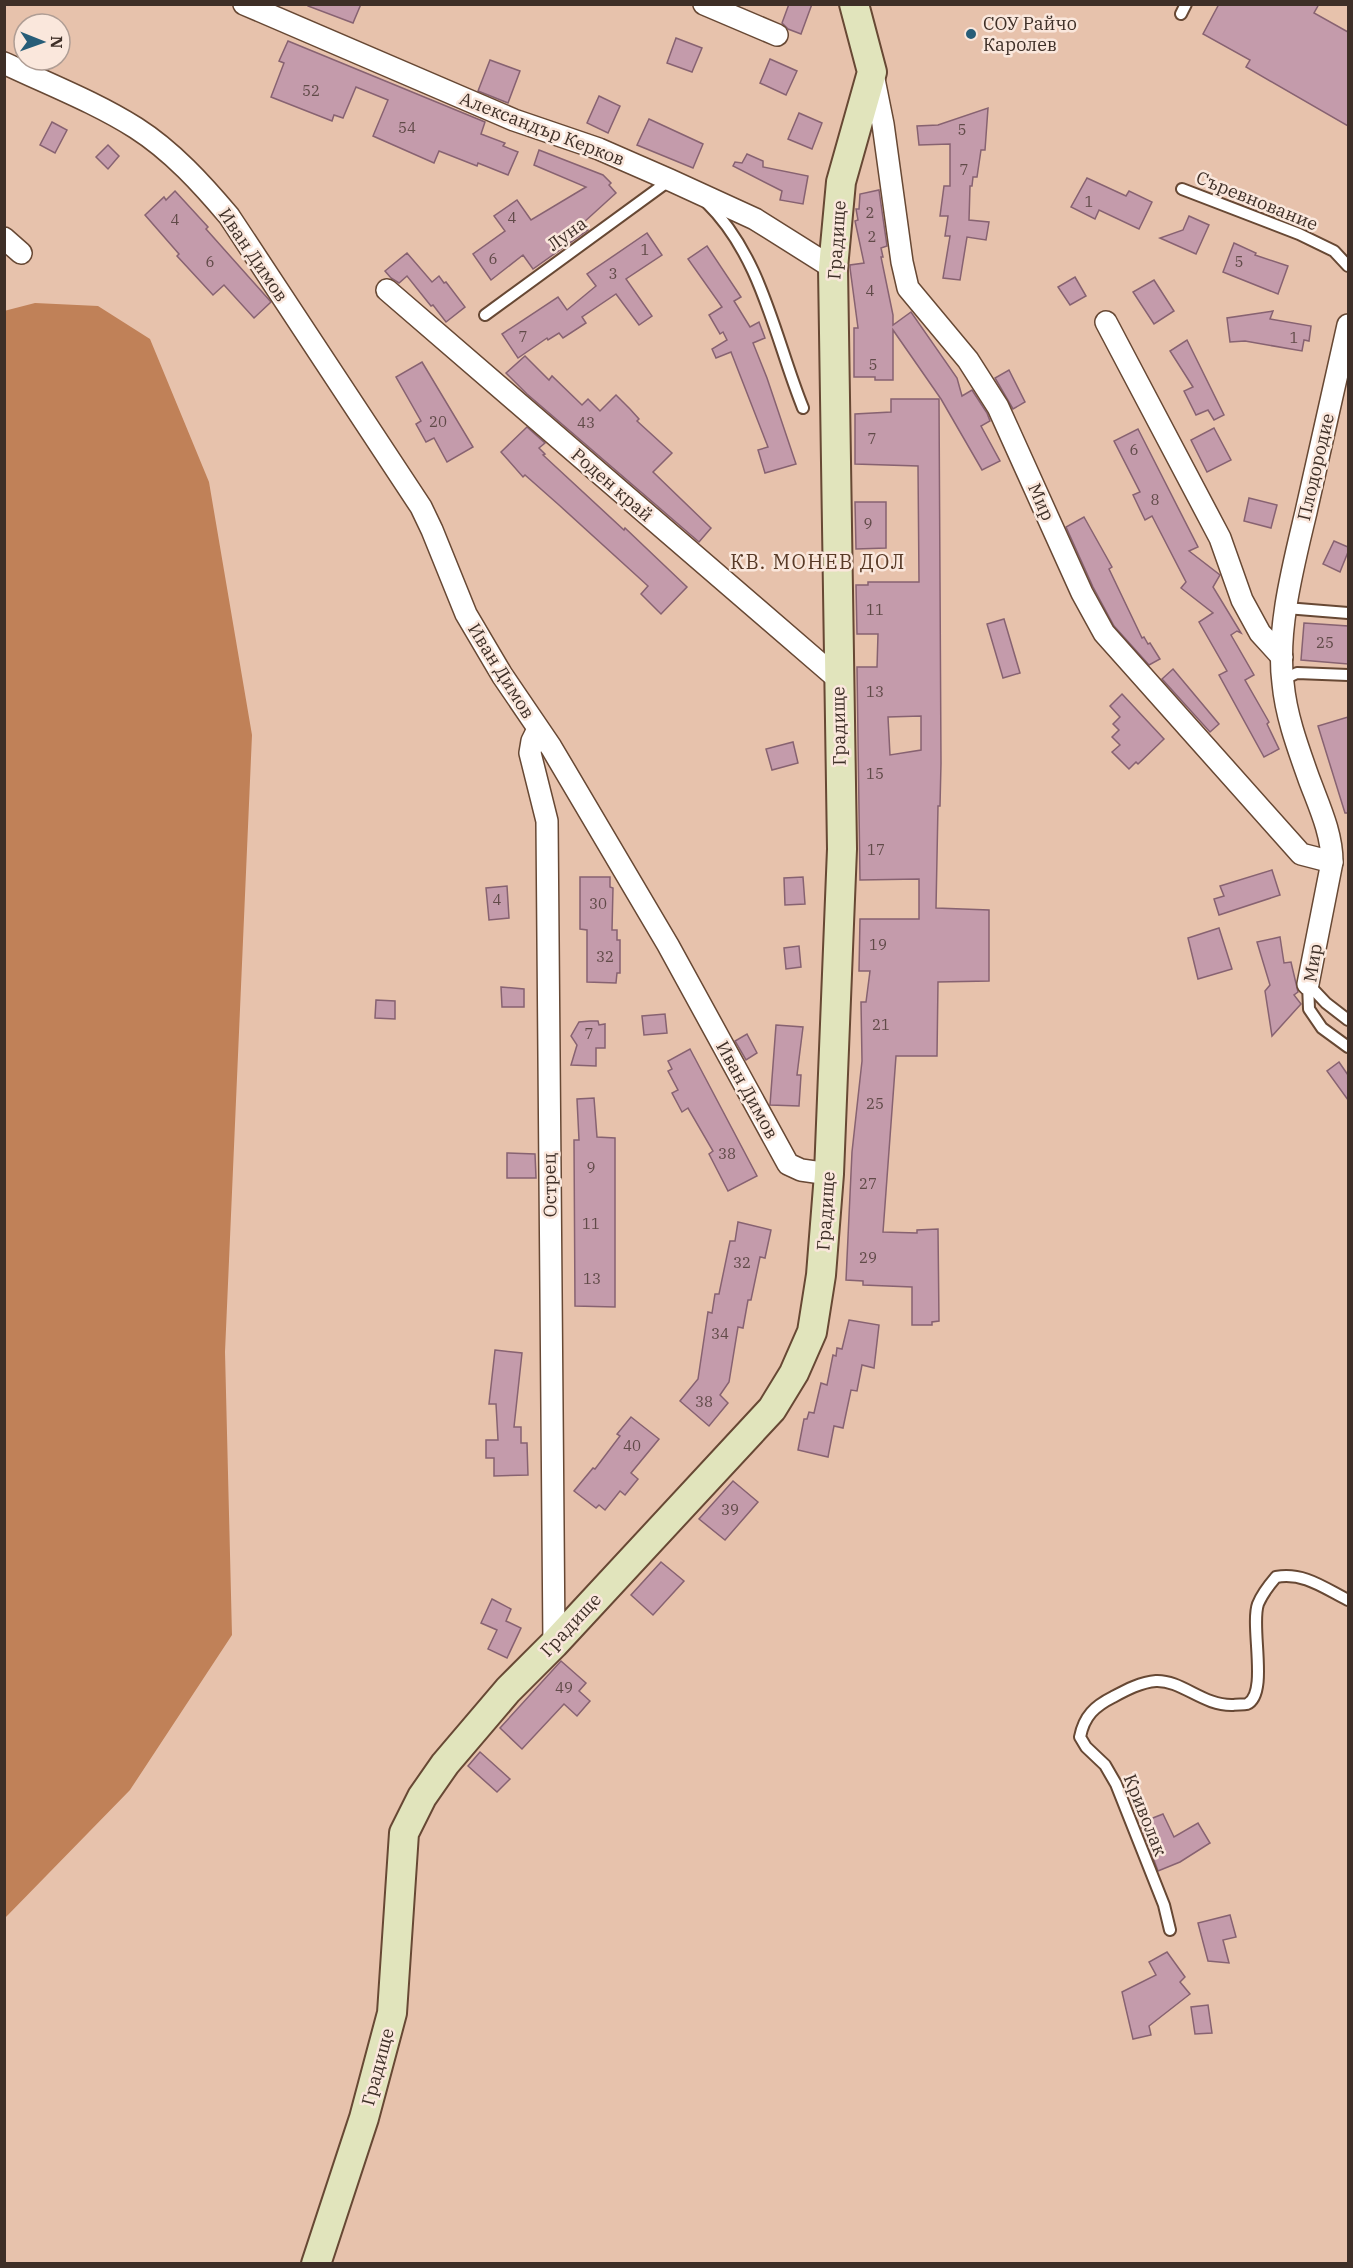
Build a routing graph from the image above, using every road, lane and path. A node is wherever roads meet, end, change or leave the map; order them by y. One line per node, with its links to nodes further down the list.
1 (244, 4): 7 (street, Александър Керков)
2 (705, 4): 4 (street)
3 (854, 4): 6 (street)
4 (777, 35)
5 (4, 63): 25 (street, Иван Димов)
6 (872, 72): 13 (street, Градище); 26 (street, Мир)
7 (670, 180): 9 (street, Александър Керков); 15 (lane, Луна)
8 (1182, 189): 12 (lane, Съревнование)
9 (693, 191): 13 (street, Александър Керков); 18 (lane)
10 (4, 238): 11 (street)
11 (21, 253)
12 (1348, 266)
13 (833, 268): 23 (street, Градище)
14 (387, 290): 23 (street, Роден край)
15 (484, 315)
16 (1106, 322): 21 (street)
17 (1348, 325): 19 (street, Плодородие)
18 (803, 408)
19 (1286, 608): 20 (lane); 21 (street, Мир)
20 (1348, 613)
21 (1282, 657): 24 (street, Мир)
22 (1348, 675): 24 (lane)
23 (838, 679): 30 (street, Градище)
24 (1282, 681): 26 (street, Мир)
25 (538, 729): 30 (street, Иван Димов); 32 (street, Острец)
26 (1332, 862): 27 (street, Мир)
27 (1308, 984): 28 (lane); 29 (lane, Мир)
28 (1348, 1020)
29 (1348, 1047)
30 (829, 1174): 32 (street, Градище)
31 (1348, 1600): 33 (lane, Криволак)
32 (554, 1644): 34 (street, Градище)
33 (1170, 1930)
34 (316, 2264)

